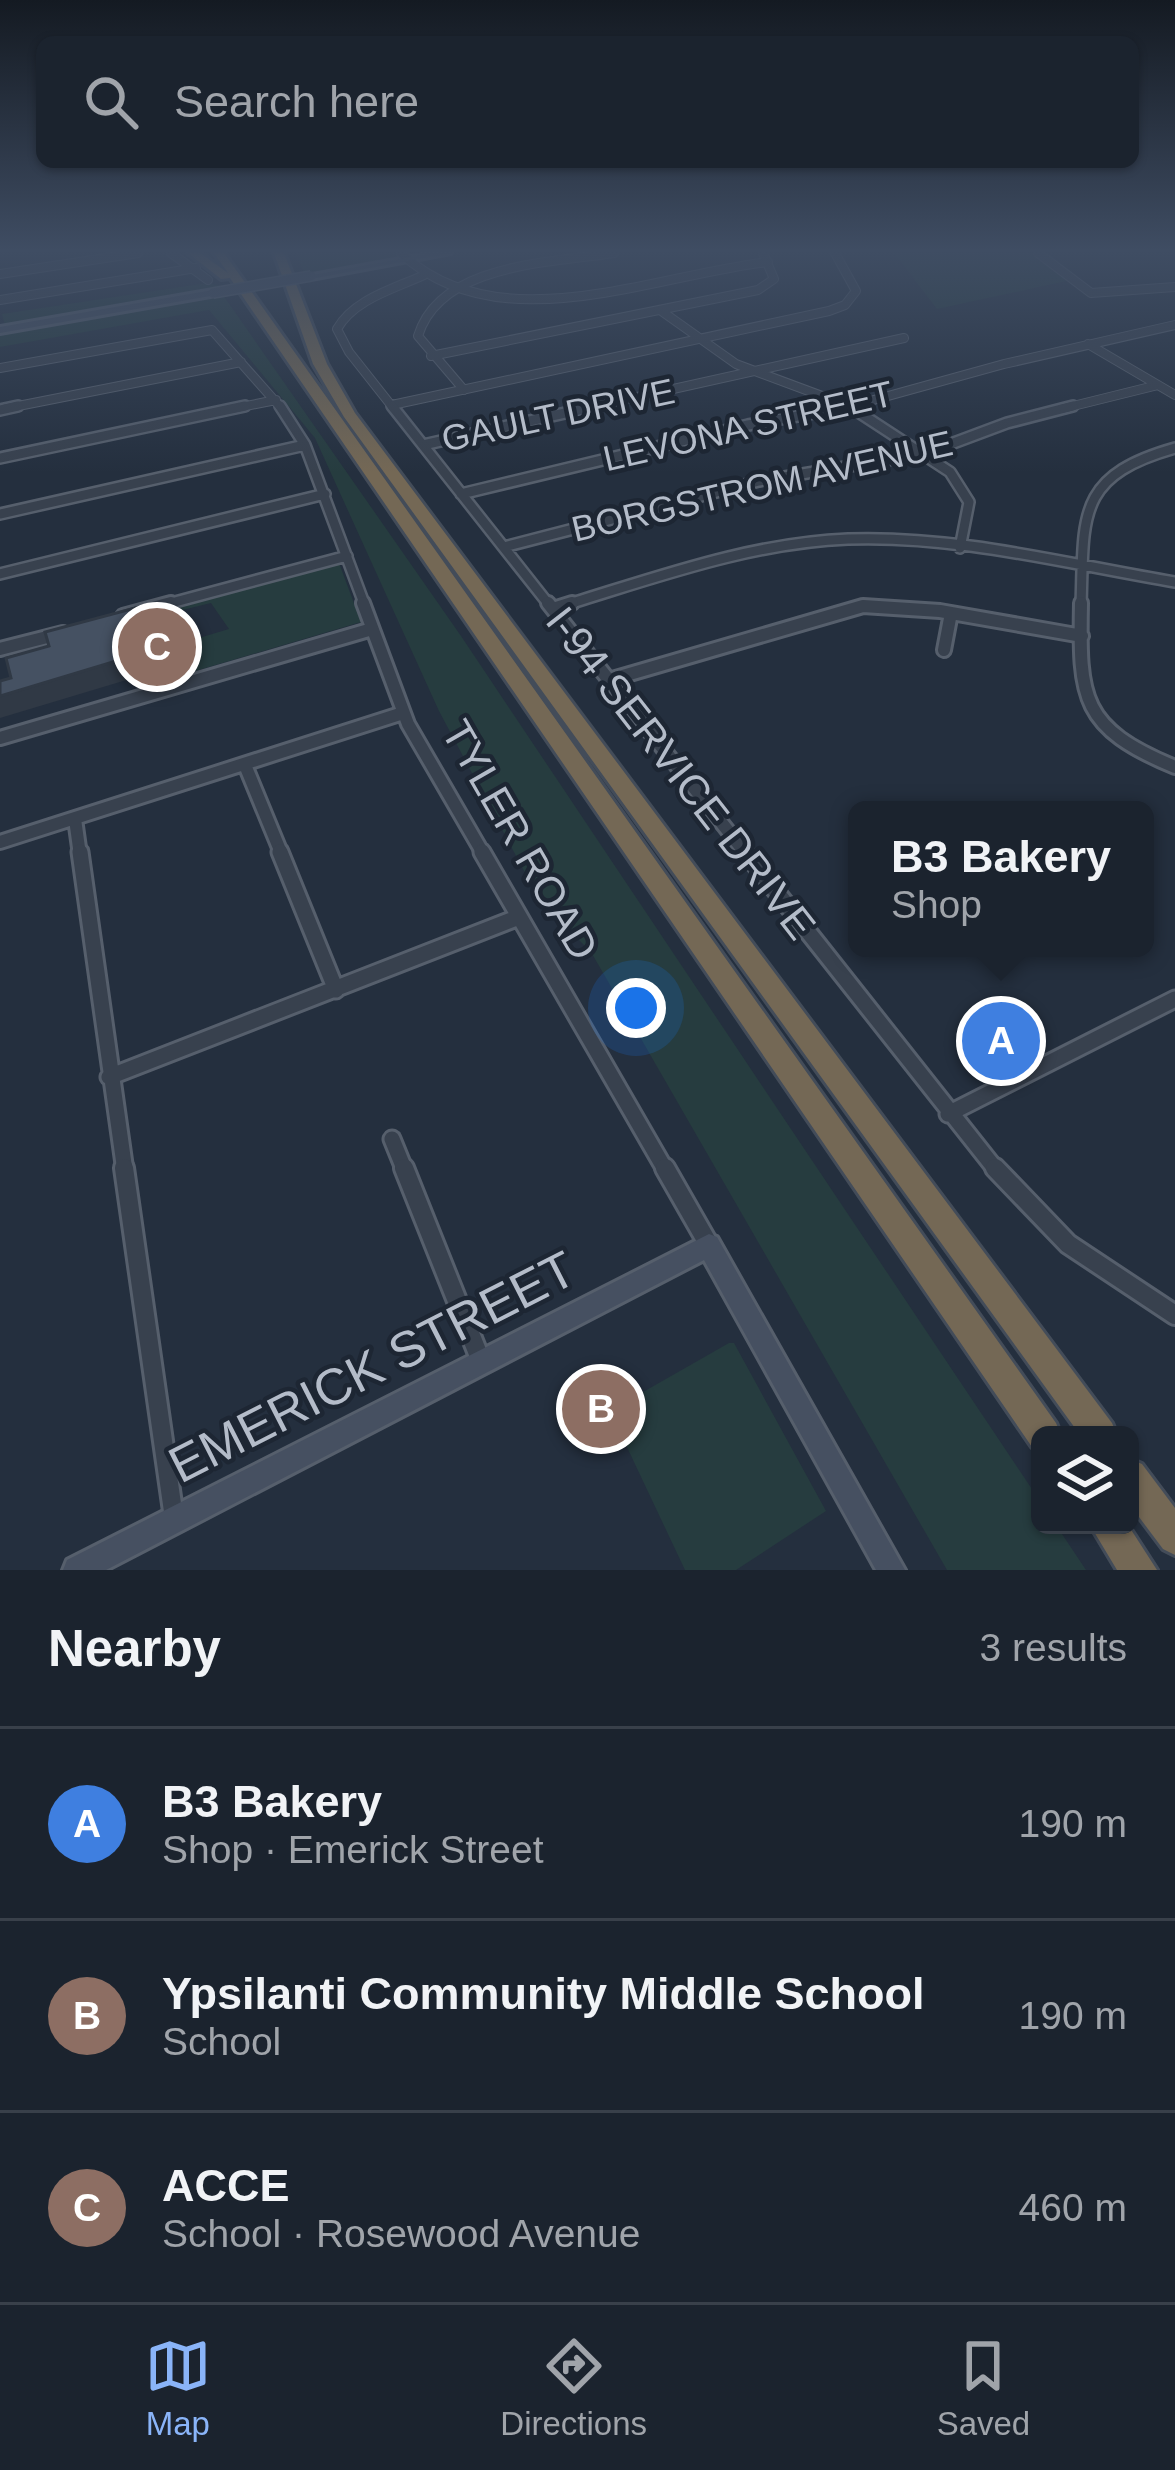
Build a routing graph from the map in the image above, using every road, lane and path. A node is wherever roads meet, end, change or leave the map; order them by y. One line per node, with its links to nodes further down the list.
1 (269, 326): 63 (highway)
2 (298, 326): 10 (highway)
3 (305, 326): 10 (highway)
4 (338, 326): 22 (street, I-94 SERVICE DRIVE)
5 (418, 326): 14 (street)
6 (579, 326): 14 (street)
7 (682, 326): 12 (street)
8 (753, 326): 12 (street)
9 (1169, 326): 13 (street, LEVONA STREET)
10 (308, 334): 64 (highway)
11 (904, 338): 17 (street, GAULT DRIVE)
12 (700, 339): 17 (street); 19 (street)
13 (1087, 344): 18 (street); 23 (street, LEVONA STREET)
14 (431, 356): 19 (street)
15 (242, 362): 16 (street, TYLER ROAD); 21 (street, TYLER ROAD); 24 (street)
16 (0, 368)
17 (760, 373): 23 (street); 26 (street, GAULT DRIVE)
18 (1157, 385): 20 (street); 28 (street, BORGSTROM AVENUE)
19 (464, 390): 22 (street)
20 (1175, 395)
21 (276, 400): 25 (street, TYLER ROAD); 29 (street)
22 (392, 405): 26 (street, I-94 SERVICE DRIVE)
23 (851, 406): 28 (street); 31 (street, LEVONA STREET)
24 (0, 410)
25 (305, 445): 30 (street, TYLER ROAD); 32 (street)
26 (423, 445): 31 (street, I-94 SERVICE DRIVE)
27 (1175, 448): 36 (street)
28 (924, 454): 33 (street, BORGSTROM AVENUE); 34 (street)
29 (0, 458)
30 (325, 494): 35 (street, TYLER ROAD); 37 (street)
31 (461, 494): 33 (street, I-94 SERVICE DRIVE)
32 (0, 514)
33 (504, 547): 39 (street, I-94 SERVICE DRIVE)
34 (961, 548): 36 (street); 39 (street)
35 (347, 556): 41 (street); 42 (street, TYLER ROAD)
36 (1083, 567): 38 (street); 44 (street)
37 (0, 574)
38 (1175, 582)
39 (553, 609): 47 (street, I-94 SERVICE DRIVE)
40 (951, 613): 44 (street); 46 (street); 47 (street)
41 (111, 620)
42 (372, 629): 48 (street, TYLER ROAD); 49 (street)
43 (72, 630): 45 (street)
44 (1082, 636): 51 (street)
45 (0, 650)
46 (944, 650)
47 (609, 680): 58 (street, I-94 SERVICE DRIVE)
48 (403, 713): 50 (street); 54 (street, TYLER ROAD)
49 (0, 738)
50 (244, 765): 52 (street); 55 (street)
51 (1175, 767)
52 (75, 819): 53 (street); 57 (street)
53 (0, 842)
54 (519, 917): 55 (street); 60 (street, TYLER ROAD)
55 (335, 990): 57 (street)
56 (1175, 999): 58 (street)
57 (109, 1078): 66 (street)
58 (948, 1114): 61 (street, I-94 SERVICE DRIVE)
59 (392, 1139): 62 (street)
60 (709, 1245): 62 (main road, EMERICK STREET); 70 (main road, TYLER ROAD)
61 (1175, 1315)
62 (481, 1361): 66 (main road, EMERICK STREET)
63 (1038, 1426)
64 (1093, 1426)
65 (1139, 1488): 68 (highway)
66 (174, 1520): 69 (main road, EMERICK STREET)
67 (1113, 1534): 71 (highway)
68 (1175, 1537)
69 (77, 1570)
70 (891, 1570)
71 (1139, 1570)

